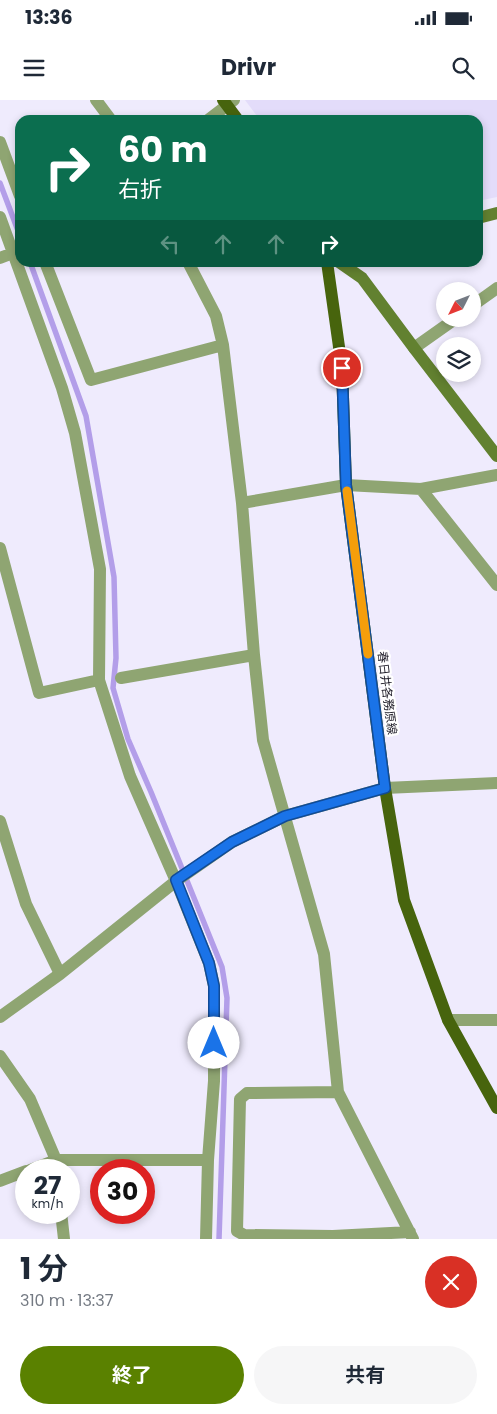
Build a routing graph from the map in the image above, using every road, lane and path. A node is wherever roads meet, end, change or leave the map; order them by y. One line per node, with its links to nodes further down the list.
1 (96, 100): 3 (street)
2 (228, 102): 4 (street); 5 (main road)
3 (107, 115)
4 (214, 115)
5 (235, 115)
6 (0, 142): 7 (street)
7 (15, 182)
8 (497, 213): 10 (street)
9 (0, 217): 11 (street)
10 (483, 217)
11 (13, 253): 12 (street); 13 (street)
12 (0, 258)
13 (15, 259)
14 (18, 267): 33 (street)
15 (47, 267): 22 (street)
16 (191, 267): 22 (street)
17 (328, 267): 26 (main road, 春日井各務原線)
18 (346, 267): 23 (street)
19 (497, 288): 20 (street)
20 (481, 300)
21 (442, 328): 23 (street)
22 (222, 345): 28 (street)
23 (414, 348): 24 (street)
24 (497, 456)
25 (497, 475): 27 (street)
26 (346, 485): 27 (street); 28 (street); 35 (main road, 春日井各務原線)
27 (421, 489): 30 (street)
28 (242, 503): 31 (street)
29 (0, 548): 33 (street)
30 (497, 584)
31 (254, 656): 32 (street); 36 (street)
32 (122, 678)
33 (99, 680): 38 (street)
34 (497, 783): 35 (street)
35 (385, 788): 36 (street); 41 (main road, 春日井各務原線)
36 (285, 816): 38 (street); 44 (street)
37 (0, 821): 39 (street)
38 (176, 880): 39 (street); 47 (street)
39 (60, 974): 40 (street)
40 (0, 1017)
41 (448, 1020): 42 (street); 45 (main road, 春日井各務原線)
42 (497, 1020)
43 (0, 1056): 46 (street)
44 (338, 1092): 52 (street); 53 (street)
45 (497, 1108)
46 (54, 1159)
47 (208, 1160): 48 (street); 55 (street)
48 (80, 1164)
49 (15, 1176): 50 (street)
50 (0, 1181)
51 (62, 1224): 54 (street)
52 (412, 1236): 53 (street)
53 (333, 1238)
54 (64, 1239)
55 (206, 1239)

